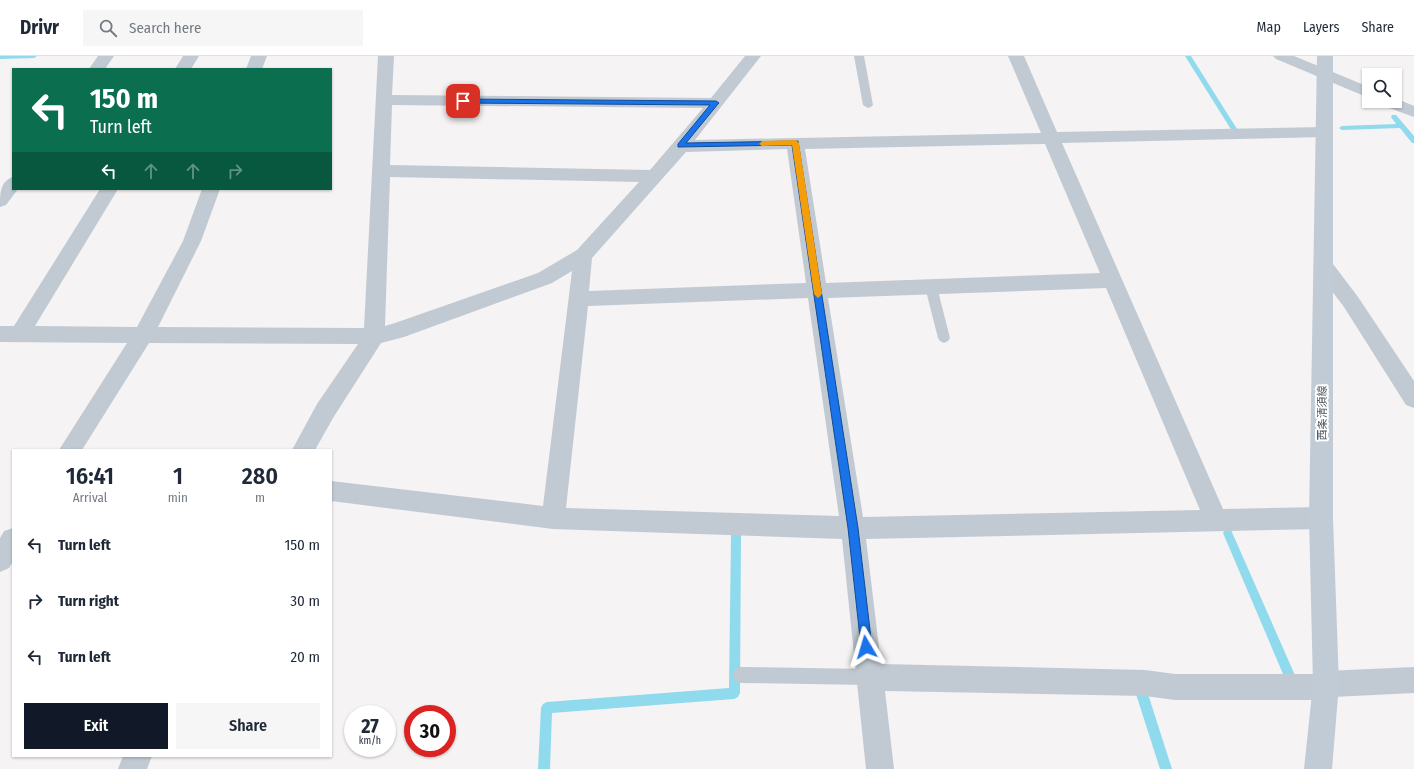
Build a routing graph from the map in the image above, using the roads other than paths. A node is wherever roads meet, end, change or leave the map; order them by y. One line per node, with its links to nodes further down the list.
1 (106, 56): 10 (street)
2 (191, 56): 11 (street)
3 (259, 56): 12 (street)
4 (386, 56): 14 (street)
5 (754, 56): 15 (street)
6 (859, 56): 16 (lane)
7 (1016, 56): 20 (street)
8 (1281, 56): 9 (street)
9 (1325, 65): 13 (street); 19 (main road, 西条清須線)
10 (98, 68)
11 (184, 68)
12 (254, 68)
13 (1362, 89)
14 (384, 100): 15 (street); 23 (street)
15 (716, 103): 22 (street)
16 (868, 105)
17 (1402, 107): 18 (street)
18 (1414, 112)
19 (1324, 132): 20 (street); 30 (main road, 西条清須線)
20 (1053, 139): 21 (street); 31 (street)
21 (796, 143): 22 (street); 33 (street)
22 (681, 146): 24 (street)
23 (381, 171): 24 (street); 37 (street)
24 (654, 176): 29 (street)
25 (12, 184): 28 (street)
26 (108, 190): 35 (street)
27 (211, 190): 36 (street)
28 (0, 201)
29 (583, 256): 34 (street); 37 (street)
30 (1323, 265): 39 (street); 44 (main road, 西条清須線)
31 (1113, 280): 32 (street); 45 (street)
32 (931, 287): 33 (street); 38 (lane)
33 (818, 291): 34 (street); 46 (street)
34 (578, 300): 43 (street)
35 (10, 334): 36 (street)
36 (143, 335): 37 (street); 40 (street)
37 (374, 336): 41 (street)
38 (944, 338)
39 (1414, 399)
40 (71, 449)
41 (304, 449)
42 (332, 491): 43 (street)
43 (553, 518): 46 (street)
44 (1321, 518): 45 (street); 52 (main road, 西条清須線)
45 (1216, 520): 46 (street)
46 (853, 528): 50 (street)
47 (12, 541): 48 (street)
48 (0, 560)
49 (741, 675): 50 (lane)
50 (870, 677): 52 (street); 56 (street)
51 (1414, 680): 52 (street)
52 (1325, 685): 53 (main road, 西条清須線)
53 (1319, 756): 57 (street)
54 (138, 757): 55 (street)
55 (132, 769)
56 (880, 769)
57 (1331, 769)

